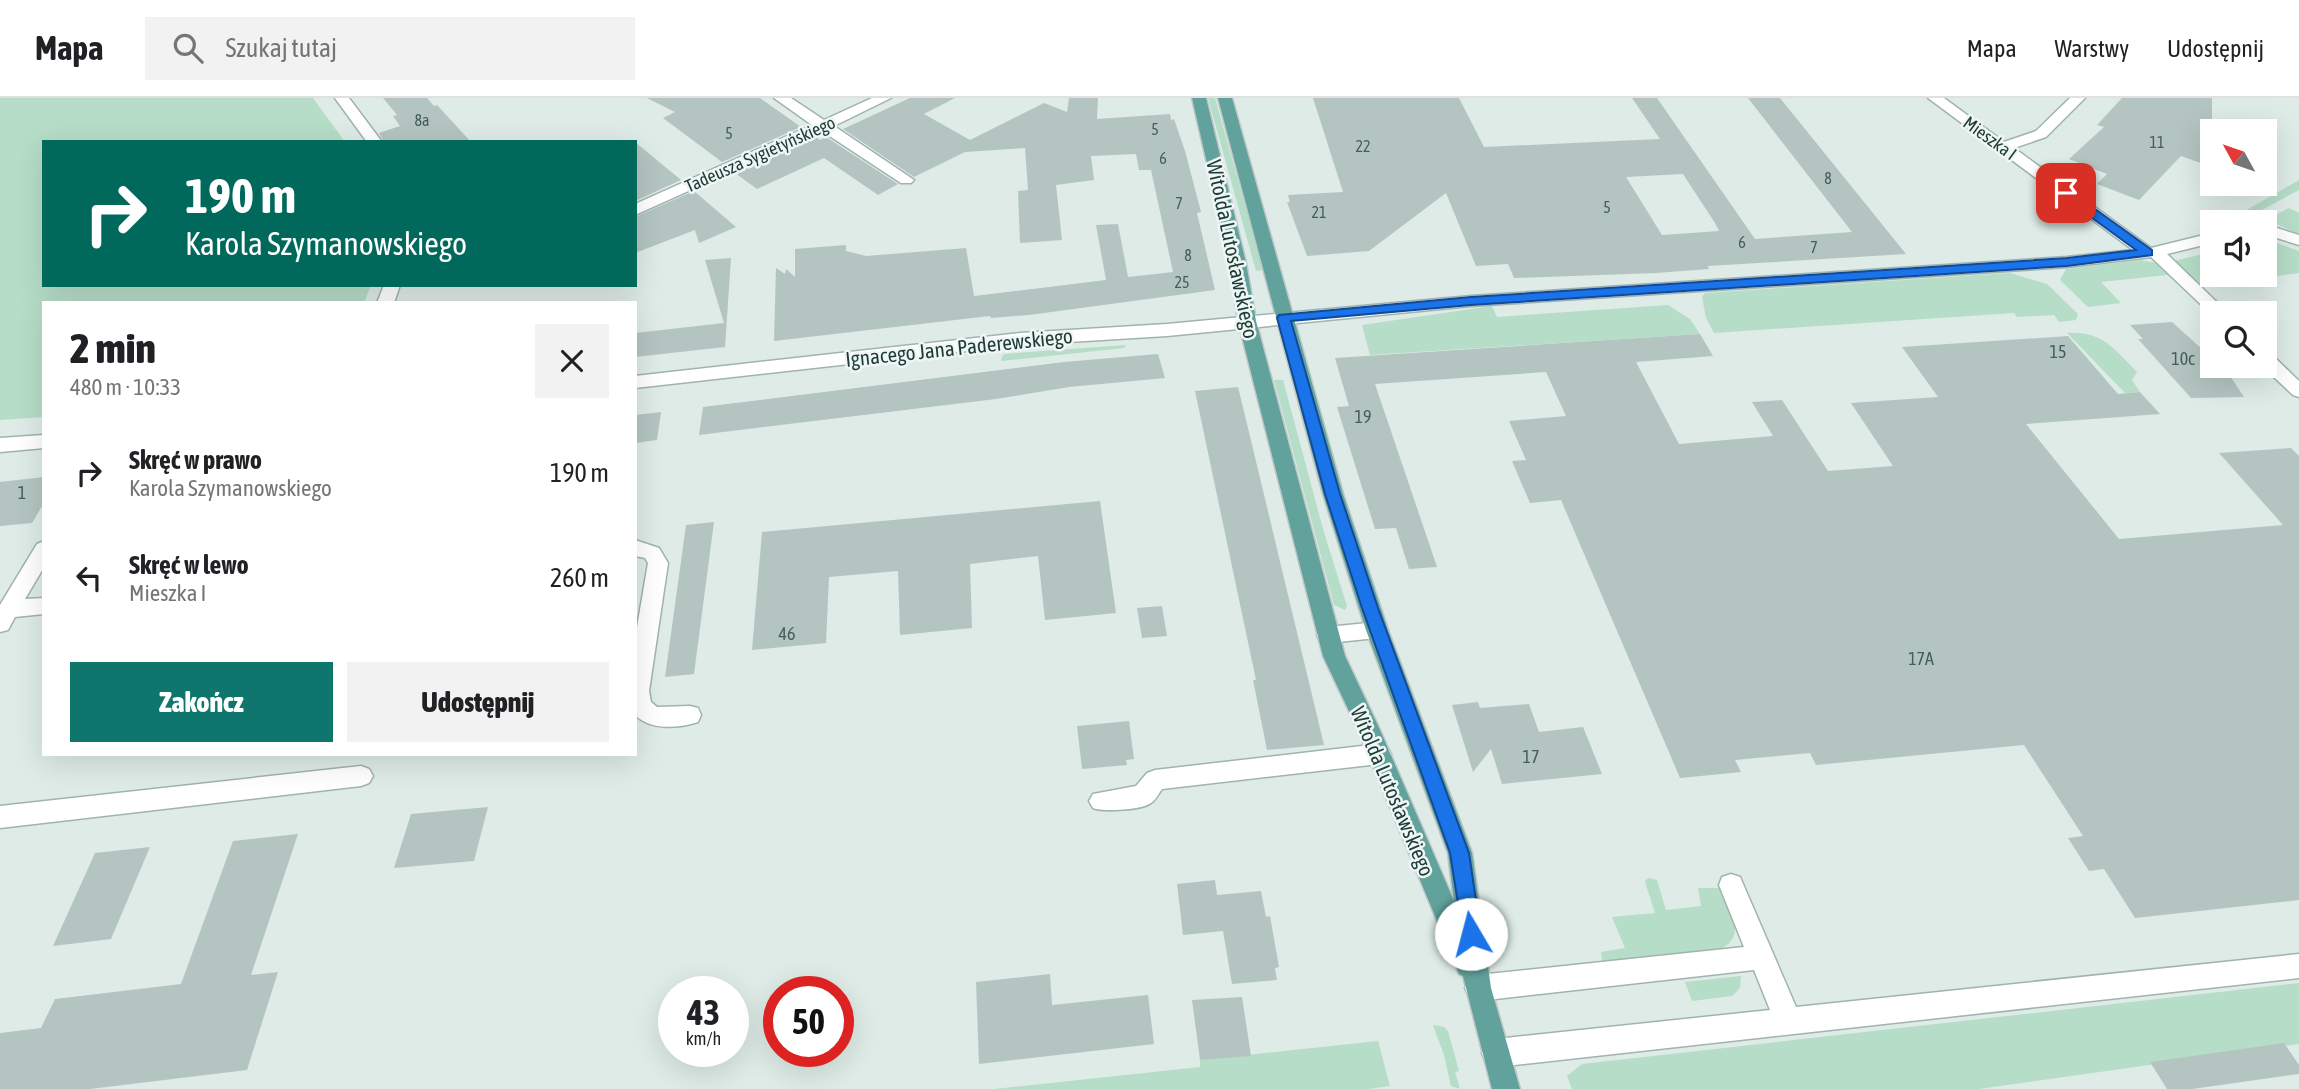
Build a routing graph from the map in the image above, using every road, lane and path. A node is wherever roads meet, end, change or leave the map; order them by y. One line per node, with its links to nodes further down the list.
1 (342, 98): 9 (street)
2 (781, 98): 8 (street)
3 (884, 98): 8 (street, Tadeusza Sygietyńskiego)
4 (1199, 98): 19 (main road, Witolda Lutosławskiego)
5 (1225, 98): 18 (main road, Witolda Lutosławskiego)
6 (1935, 98): 10 (street, Mieszka I)
7 (2078, 98): 10 (street)
8 (823, 126): 11 (street); 12 (street, Tadeusza Sygietyńskiego)
9 (374, 140)
10 (2003, 147): 16 (street, Mieszka I)
11 (906, 180)
12 (637, 209)
13 (2277, 233): 14 (street)
14 (2299, 240)
15 (2200, 241): 16 (street, Ignacego Jana Paderewskiego)
16 (2151, 252): 17 (street, Mieszka I); 18 (street, Ignacego Jana Paderewskiego)
17 (2207, 301)
18 (1283, 318): 19 (street, Ignacego Jana Paderewskiego); 29 (main road, Witolda Lutosławskiego)
19 (1247, 321): 21 (street, Ignacego Jana Paderewskiego); 30 (main road, Witolda Lutosławskiego)
20 (2277, 370): 22 (street)
21 (637, 383)
22 (2299, 391)
23 (42, 441): 24 (street)
24 (0, 444)
25 (637, 549): 31 (street)
26 (42, 552): 28 (street)
27 (42, 606): 28 (street)
28 (4, 616)
29 (1377, 630): 30 (street); 39 (main road, Witolda Lutosławskiego)
30 (1328, 635): 32 (main road, Witolda Lutosławskiego)
31 (690, 715)
32 (1379, 754): 34 (street); 39 (main road, Witolda Lutosławskiego)
33 (361, 776): 35 (street)
34 (1101, 802)
35 (0, 817)
36 (1731, 885): 37 (street)
37 (1761, 957): 39 (street); 40 (street)
38 (2299, 966): 40 (street)
39 (1478, 988): 41 (main road)
40 (1788, 1021): 41 (street)
41 (1496, 1053): 42 (main road)
42 (1506, 1089)

